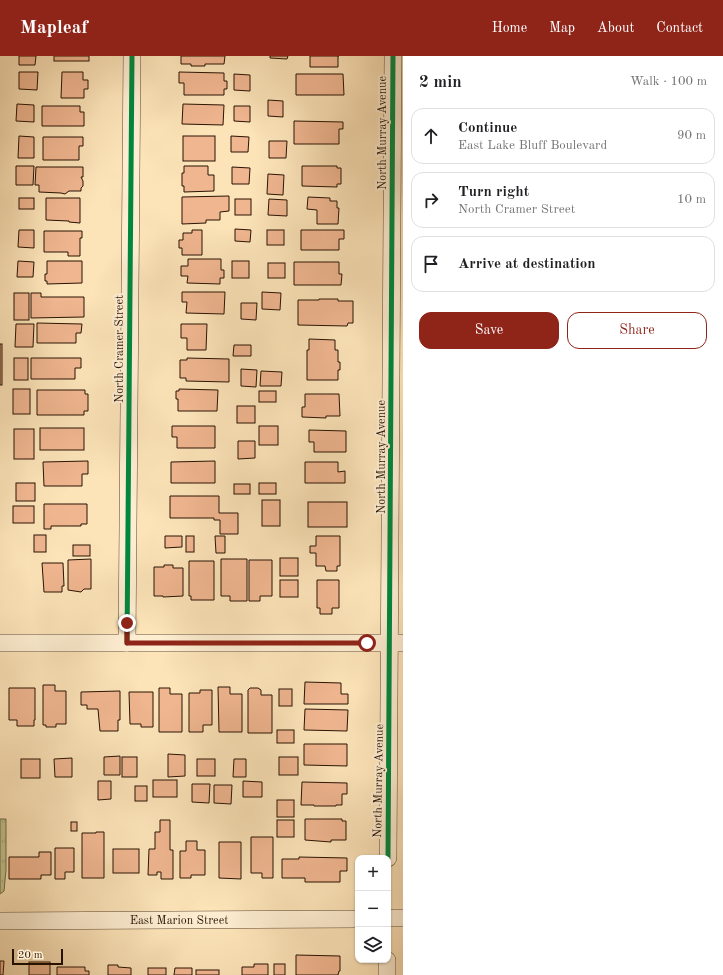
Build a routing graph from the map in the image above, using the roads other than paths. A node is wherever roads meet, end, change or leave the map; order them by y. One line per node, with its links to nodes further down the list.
1 (132, 56): 4 (street, North Cramer Street)
2 (393, 56): 5 (street, North Murray Avenue)
3 (0, 643): 4 (street)
4 (127, 643): 5 (street)
5 (396, 643): 6 (street, North Murray Avenue)
6 (388, 855)
7 (391, 918): 8 (street)
8 (403, 918)
9 (355, 919): 10 (street, East Marion Street)
10 (0, 921)
11 (387, 963): 12 (street)
12 (387, 975)

